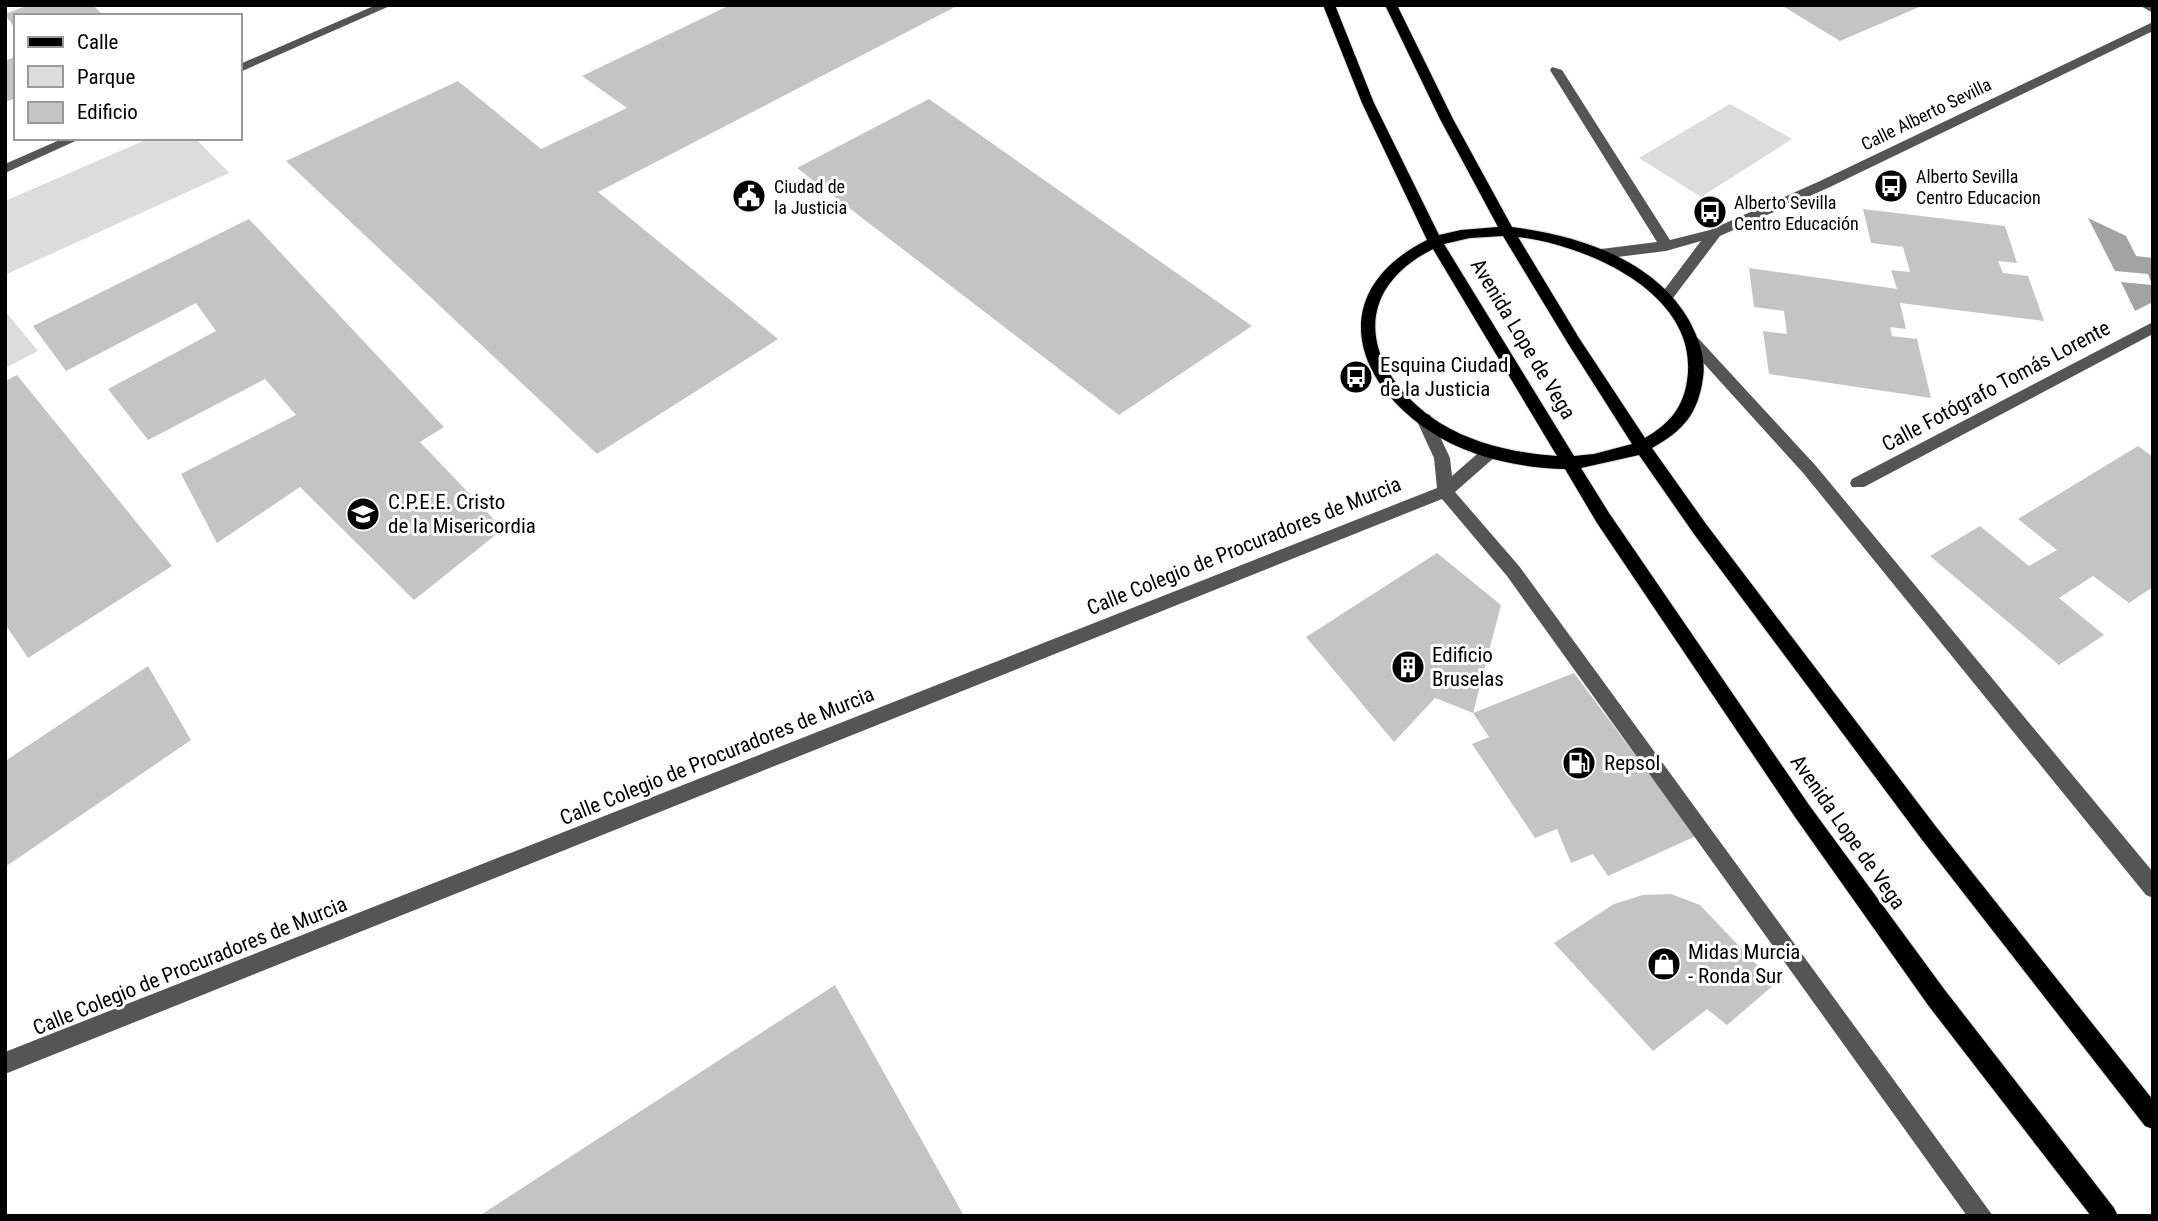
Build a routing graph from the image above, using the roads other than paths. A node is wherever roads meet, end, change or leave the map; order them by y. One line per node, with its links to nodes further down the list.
1 (386, 5): 7 (street)
2 (1329, 5): 13 (main road, Avenida Lope de Vega)
3 (1391, 5): 11 (main road, Avenida Lope de Vega)
4 (2145, 5): 5 (street)
5 (2153, 10)
6 (2153, 26): 12 (street, Calle Alberto Sevilla)
7 (242, 67)
8 (1556, 70): 14 (street)
9 (71, 140): 10 (street)
10 (5, 169)
11 (1507, 231): 13 (main road, Avenida Lope de Vega); 15 (main road, Avenida Lope de Vega); 20 (main road, Avenida Lope de Vega)
12 (1715, 233): 14 (street, Calle Alberto Sevilla); 16 (street, Calle Alberto Sevilla)
13 (1435, 241): 19 (main road, Avenida Lope de Vega); 22 (main road, Avenida Lope de Vega)
14 (1666, 246): 15 (street, Calle Alberto Sevilla)
15 (1601, 254): 16 (main road, Avenida Lope de Vega)
16 (1665, 298): 18 (main road, Avenida Lope de Vega)
17 (2153, 327): 23 (street, Calle Fotógrafo Tomás Lorente)
18 (1693, 342): 20 (main road, Avenida Lope de Vega); 25 (street)
19 (1424, 419): 21 (main road, Avenida Lope de Vega); 24 (street)
20 (1642, 448): 22 (main road, Avenida Lope de Vega); 27 (main road, Avenida Lope de Vega)
21 (1490, 452): 22 (main road, Avenida Lope de Vega); 24 (street, Calle Colegio de Procuradores de Murcia)
22 (1569, 463): 29 (main road, Avenida Lope de Vega)
23 (1858, 483)
24 (1445, 491): 26 (street, Calle Colegio de Procuradores de Murcia); 28 (street)
25 (2153, 888)
26 (5, 1063)
27 (2153, 1118)
28 (1981, 1216)
29 (2106, 1216)

